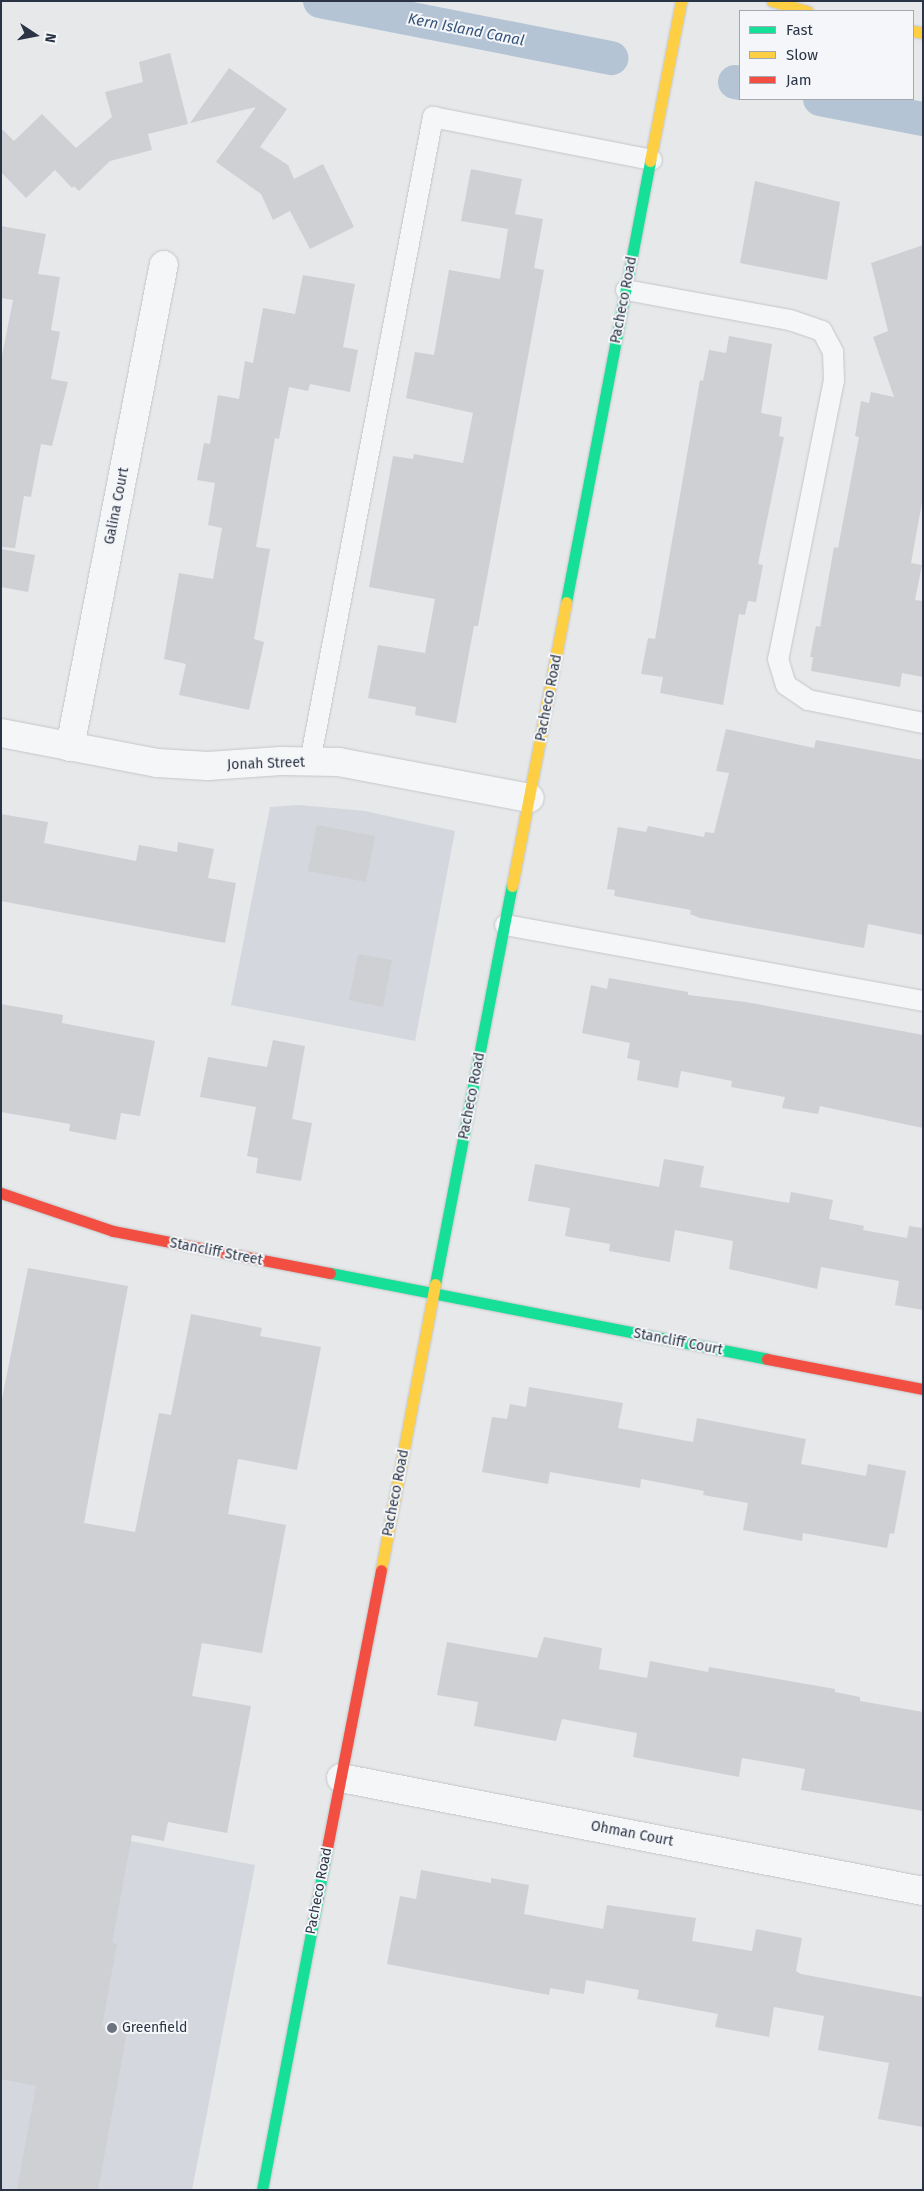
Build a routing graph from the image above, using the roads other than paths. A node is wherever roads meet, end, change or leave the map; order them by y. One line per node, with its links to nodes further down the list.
1 (681, 1): 4 (street, Pacheco Road)
2 (772, 1): 3 (street)
3 (804, 10)
4 (652, 160): 6 (street, Pacheco Road); 10 (lane)
5 (164, 264): 9 (street, Galina Court)
6 (626, 290): 7 (lane); 11 (street, Pacheco Road)
7 (923, 723)
8 (1, 733): 9 (street, Jonah Street)
9 (70, 747): 10 (street, Jonah Street)
10 (310, 762): 11 (street, Jonah Street)
11 (530, 798): 12 (street, Pacheco Road)
12 (505, 925): 13 (lane); 15 (street, Pacheco Road)
13 (923, 1001)
14 (1, 1193): 15 (street, Stancliff Street)
15 (434, 1295): 16 (street, Stancliff Court); 17 (street, Pacheco Road)
16 (923, 1389)
17 (341, 1778): 18 (street, Ohman Court); 19 (street, Pacheco Road)
18 (923, 1890)
19 (262, 2190)

